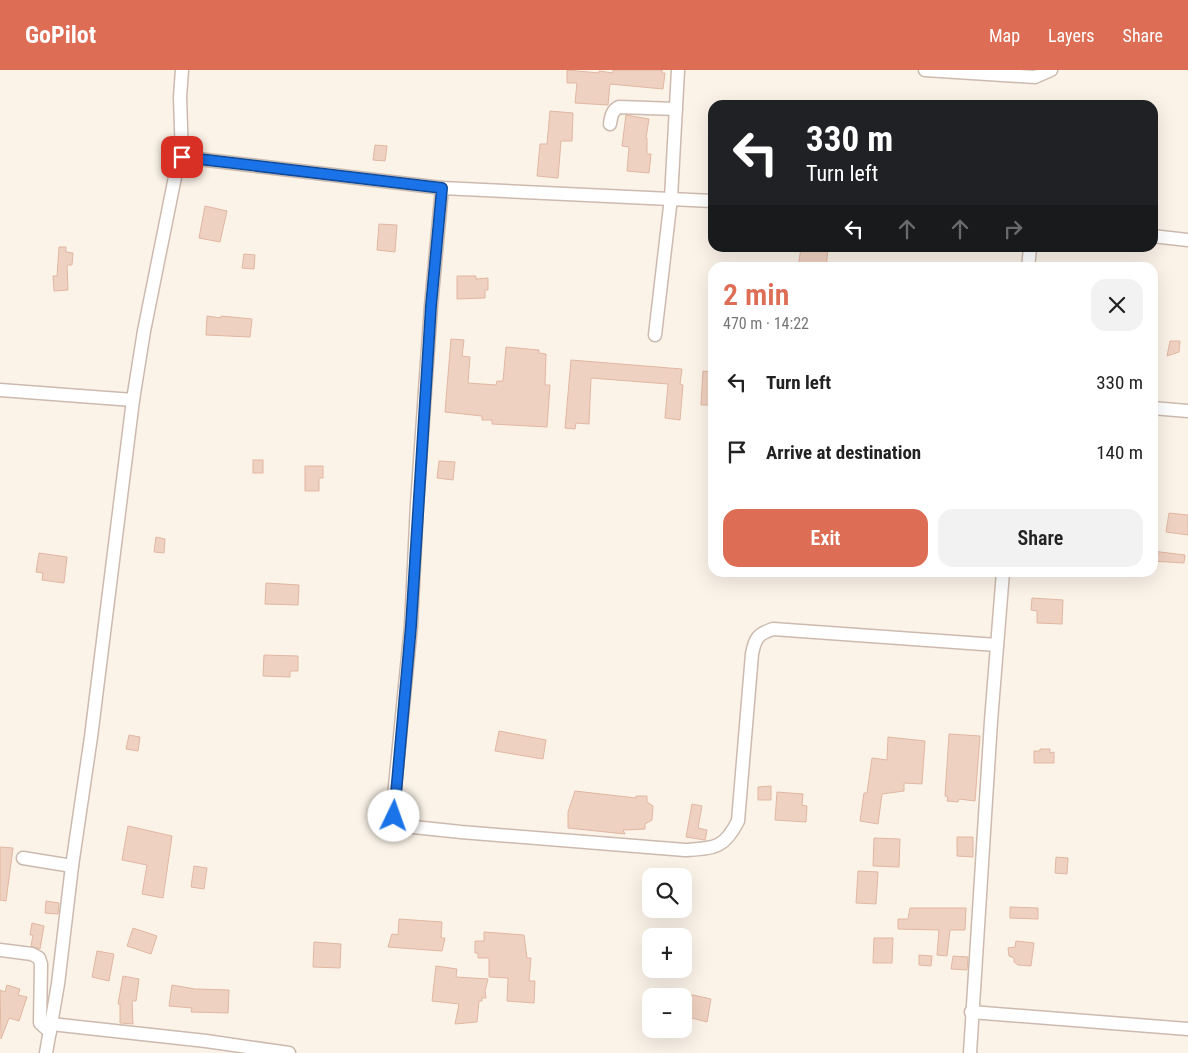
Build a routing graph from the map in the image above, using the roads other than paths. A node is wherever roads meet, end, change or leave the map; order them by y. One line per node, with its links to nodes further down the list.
1 (182, 70): 7 (street)
2 (678, 70): 5 (street)
3 (925, 70): 4 (street)
4 (1051, 70)
5 (676, 109): 6 (street); 9 (street)
6 (610, 124)
7 (182, 157): 8 (street); 15 (street)
8 (442, 188): 9 (street); 19 (street)
9 (671, 198): 10 (street); 13 (street)
10 (708, 201)
11 (1158, 237): 12 (street)
12 (1188, 240)
13 (655, 335)
14 (0, 390): 15 (street)
15 (133, 400): 21 (street)
16 (1158, 408): 17 (street)
17 (1188, 411)
18 (1003, 577): 19 (street)
19 (997, 645): 23 (street)
20 (23, 858): 21 (street)
21 (72, 866): 24 (street)
22 (0, 950): 24 (street)
23 (972, 1012): 25 (street); 28 (street)
24 (51, 1028): 26 (street); 27 (street)
25 (1188, 1030)
26 (46, 1053)
27 (290, 1053)
28 (970, 1053)

